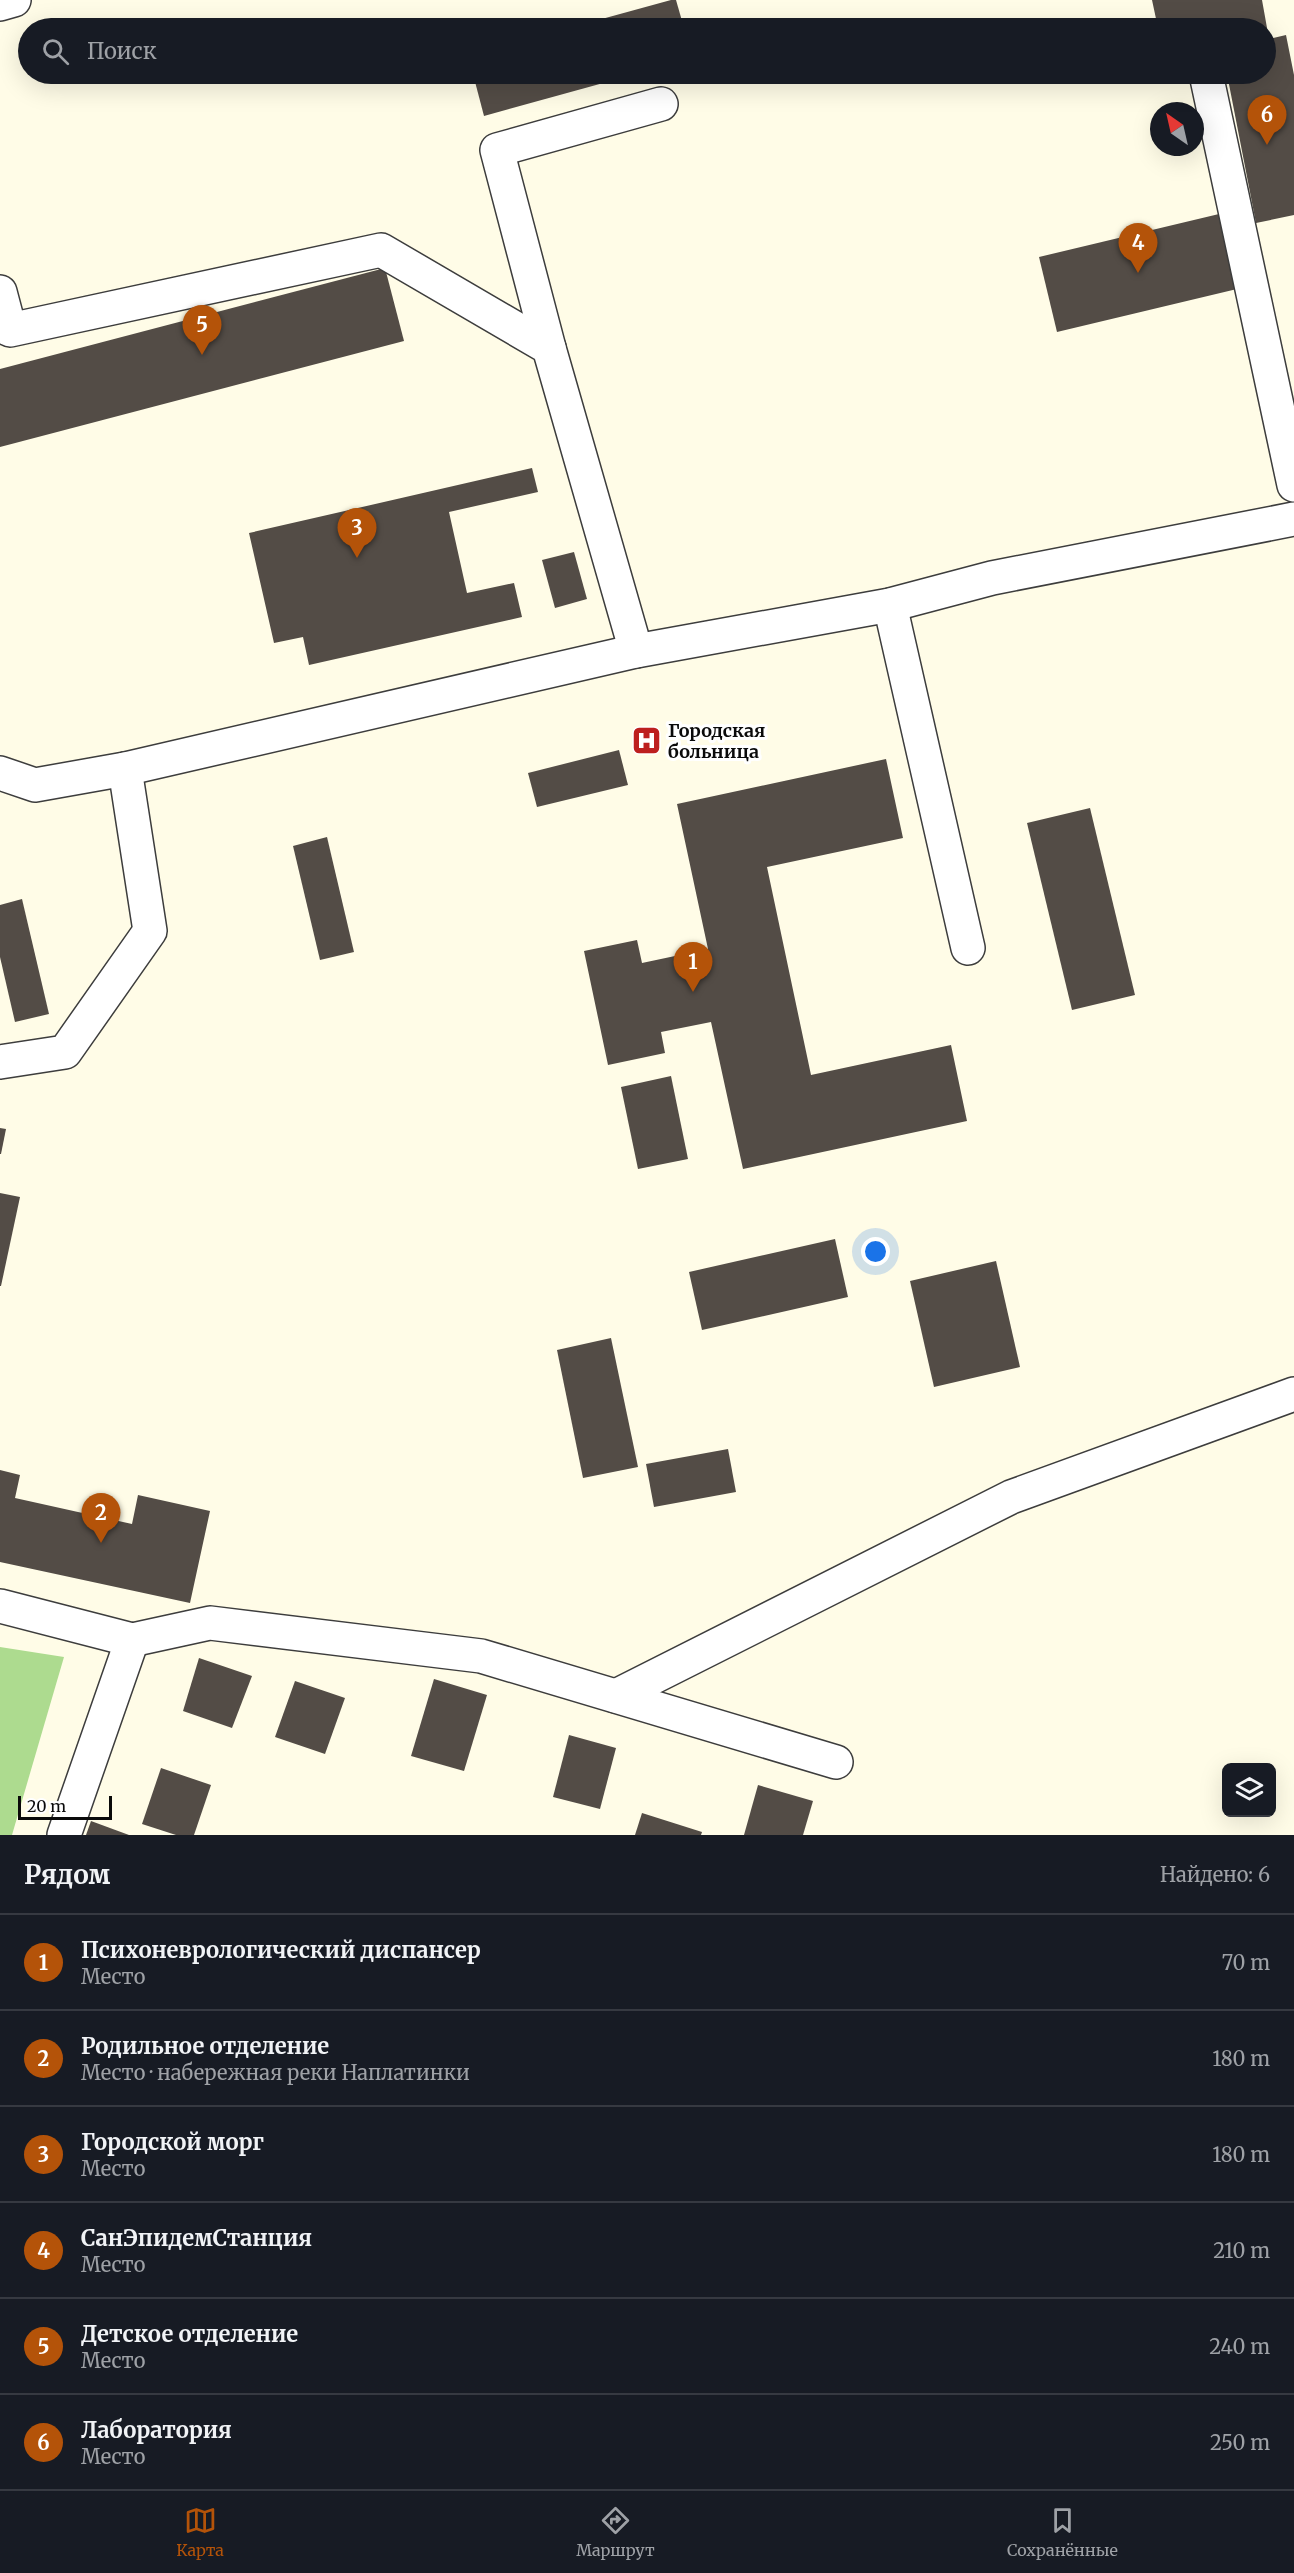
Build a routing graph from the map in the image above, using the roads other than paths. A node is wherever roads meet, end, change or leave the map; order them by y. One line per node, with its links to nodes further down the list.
1 (14, 0): 2 (street)
2 (0, 4)
3 (1208, 84): 7 (street)
4 (661, 104): 6 (street)
5 (0, 292): 6 (street)
6 (549, 348): 10 (street)
7 (1294, 485)
8 (1294, 519): 9 (street)
9 (890, 605): 10 (street); 13 (street)
10 (636, 651): 11 (street)
11 (125, 768): 12 (street); 14 (street)
12 (0, 773)
13 (968, 948)
14 (0, 1062)
15 (1294, 1394): 18 (street)
16 (0, 1606): 17 (street)
17 (132, 1640): 18 (street); 20 (street)
18 (616, 1696): 19 (street)
19 (836, 1762)
20 (64, 1835)

